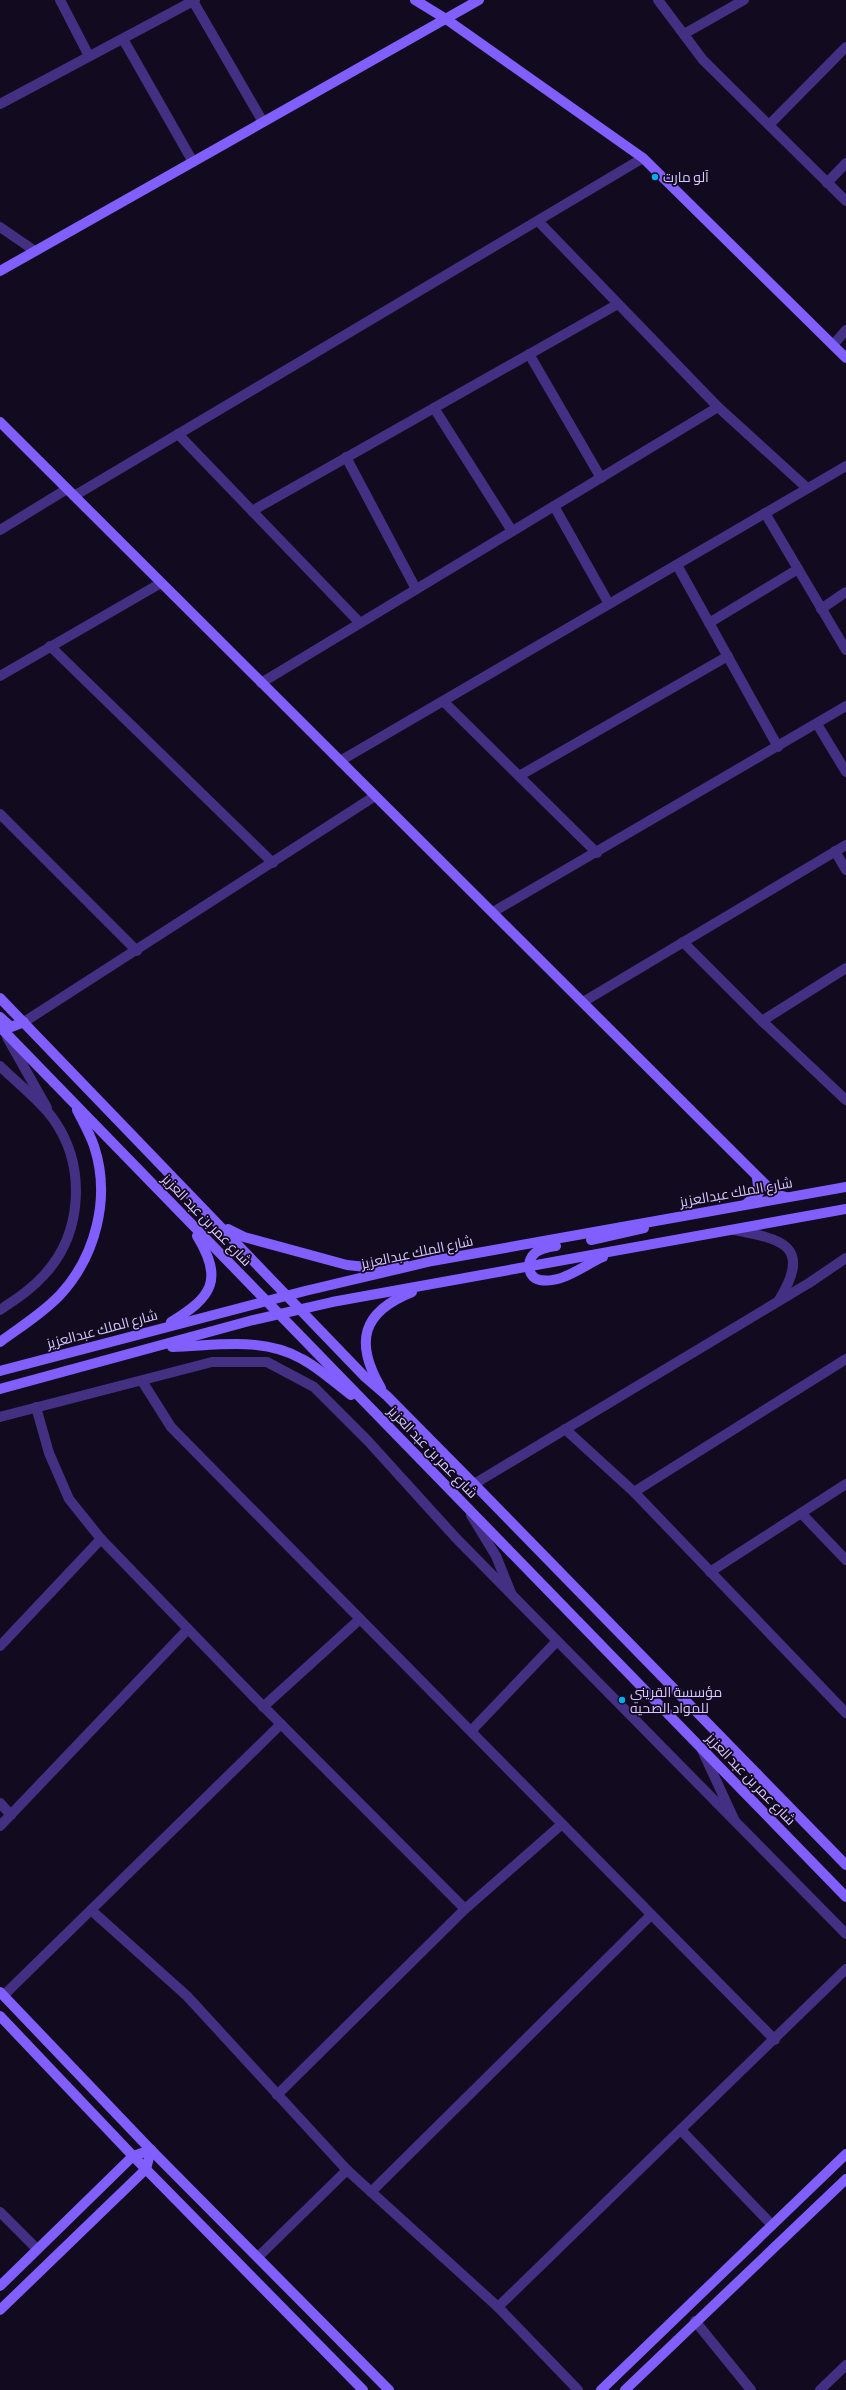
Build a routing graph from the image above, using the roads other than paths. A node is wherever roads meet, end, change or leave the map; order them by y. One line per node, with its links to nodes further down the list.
1 (60, 0): 11 (street)
2 (194, 0): 9 (street); 13 (street)
3 (415, 0): 7 (street)
4 (479, 0): 7 (street)
5 (658, 0): 8 (street)
6 (744, 0): 8 (street)
7 (446, 19): 13 (street); 15 (street)
8 (684, 34): 14 (street)
9 (122, 39): 11 (street); 16 (street)
10 (846, 47): 14 (street)
11 (89, 56): 12 (street)
12 (0, 104)
13 (263, 122): 16 (street)
14 (769, 125): 18 (street)
15 (644, 158): 20 (street); 26 (street)
16 (193, 162): 22 (street)
17 (846, 164): 18 (street)
18 (828, 183): 19 (street)
19 (846, 201)
20 (538, 221): 24 (street); 32 (street)
21 (0, 227): 22 (street)
22 (35, 251): 23 (street)
23 (0, 271)
24 (618, 304): 27 (street); 29 (street)
25 (846, 330): 26 (street)
26 (833, 345): 28 (street)
27 (529, 354): 30 (street); 35 (street)
28 (846, 358)
29 (718, 407): 35 (street); 36 (street)
30 (434, 408): 33 (street); 42 (street)
31 (0, 422): 37 (street)
32 (178, 434): 37 (street); 39 (street)
33 (346, 457): 39 (street); 46 (street)
34 (846, 466): 36 (street)
35 (601, 478): 38 (street)
36 (807, 488): 40 (street)
37 (70, 493): 41 (street); 45 (street)
38 (554, 506): 42 (street); 48 (street)
39 (252, 511): 50 (street)
40 (765, 513): 43 (street); 44 (street)
41 (0, 530)
42 (512, 531): 46 (street)
43 (677, 565): 48 (street); 51 (street)
44 (798, 569): 49 (street); 51 (street)
45 (161, 583): 52 (street); 56 (street)
46 (416, 589): 50 (street)
47 (846, 592): 49 (street)
48 (609, 604): 57 (street)
49 (821, 609): 53 (street)
50 (360, 623): 56 (street)
51 (709, 623): 54 (street)
52 (50, 646): 55 (street); 69 (street)
53 (846, 650)
54 (728, 656): 60 (street); 63 (street)
55 (0, 676)
56 (261, 683): 61 (street)
57 (443, 702): 61 (street); 63 (street)
58 (846, 706): 59 (street)
59 (817, 724): 60 (street); 62 (street)
60 (778, 747): 68 (street)
61 (340, 761): 64 (street)
62 (846, 772)
63 (519, 776): 68 (street)
64 (375, 796): 69 (street); 71 (street)
65 (0, 814): 73 (street)
66 (846, 844): 67 (street)
67 (835, 851): 70 (street); 72 (street)
68 (597, 853): 71 (street)
69 (273, 863): 73 (street)
70 (846, 870)
71 (493, 912): 76 (street)
72 (683, 942): 76 (street); 78 (street)
73 (136, 951): 79 (street)
74 (846, 968): 78 (street)
75 (0, 998): 79 (street, شارع عمر بن عبد العزيز)
76 (583, 1002): 85 (street)
77 (0, 1017): 79 (street)
78 (762, 1021): 82 (street)
79 (24, 1022): 92 (street, شارع عمر بن عبد العزيز)
80 (2, 1029): 83 (street, شارع عمر بن عبد العزيز); 84 (street)
81 (0, 1066): 84 (street)
82 (845, 1097)
83 (72, 1100): 91 (street, شارع عمر بن عبد العزيز); 106 (street)
84 (53, 1118): 103 (street)
85 (755, 1174): 87 (street); 88 (street)
86 (846, 1187): 87 (street, شارع الملك عبدالعزيز)
87 (786, 1198): 88 (street, شارع الملك عبدالعزيز)
88 (740, 1206): 90 (street, شارع الملك عبدالعزيز)
89 (846, 1209): 93 (street)
90 (676, 1217): 95 (street, شارع الملك عبدالعزيز); 97 (street)
91 (188, 1221): 100 (street, شارع عمر بن عبد العزيز); 105 (street)
92 (217, 1222): 95 (street); 99 (street, شارع عمر بن عبد العزيز)
93 (732, 1230): 94 (street); 101 (street)
94 (620, 1250): 97 (street); 97 (street)
95 (432, 1261): 99 (street, شارع الملك عبدالعزيز)
96 (844, 1262): 101 (street)
97 (529, 1267): 98 (street)
98 (428, 1285): 102 (street); 112 (street)
99 (287, 1295): 100 (street, شارع الملك عبدالعزيز); 102 (street, شارع عمر بن عبد العزيز)
100 (266, 1301): 104 (street, شارع عمر بن عبد العزيز); 105 (street, شارع الملك عبدالعزيز)
101 (778, 1302): 116 (street)
102 (301, 1309): 104 (street); 112 (street, شارع عمر بن عبد العزيز)
103 (0, 1310)
104 (279, 1314): 107 (street); 114 (street, شارع عمر بن عبد العزيز)
105 (161, 1328): 109 (street, شارع الملك عبدالعزيز)
106 (0, 1342)
107 (156, 1347): 111 (street); 114 (street)
108 (846, 1359): 119 (street)
109 (0, 1371)
110 (142, 1382): 113 (street); 125 (street); 126 (street)
111 (0, 1389)
112 (387, 1396): 117 (street, شارع عمر بن عبد العزيز)
113 (36, 1407): 115 (street); 122 (street)
114 (375, 1412): 120 (street, شارع عمر بن عبد العزيز)
115 (0, 1417)
116 (565, 1428): 117 (street); 119 (street)
117 (474, 1484): 140 (street, شارع عمر بن عبد العزيز)
118 (846, 1484): 121 (street)
119 (634, 1492): 124 (street)
120 (468, 1509): 125 (street); 134 (street, شارع عمر بن عبد العزيز)
121 (801, 1513): 123 (street); 124 (street)
122 (101, 1538): 127 (street); 129 (street)
123 (846, 1560)
124 (710, 1572): 131 (street)
125 (513, 1596): 128 (street)
126 (360, 1619): 130 (street); 133 (street)
127 (188, 1629): 130 (street); 136 (street)
128 (557, 1640): 133 (street); 137 (street)
129 (0, 1646)
130 (263, 1707): 132 (street)
131 (846, 1713)
132 (281, 1724): 142 (street); 143 (street)
133 (471, 1731): 138 (street)
134 (701, 1748): 137 (street); 141 (street, شارع عمر بن عبد العزيز)
135 (0, 1803): 136 (street)
136 (11, 1814): 139 (street)
137 (736, 1822): 145 (street)
138 (562, 1824): 142 (street); 144 (street)
139 (0, 1826)
140 (846, 1865)
141 (846, 1897)
142 (465, 1909): 150 (street)
143 (91, 1910): 147 (street); 150 (street)
144 (651, 1915): 149 (street); 158 (street)
145 (846, 1934)
146 (846, 1969): 149 (street)
147 (2, 1994): 152 (street)
148 (0, 2016): 154 (street)
149 (774, 2040): 151 (street)
150 (277, 2095): 156 (street)
151 (681, 2130): 160 (street); 164 (street)
152 (151, 2150): 154 (street); 155 (street); 162 (street)
153 (846, 2154): 160 (street)
154 (133, 2156): 155 (street); 161 (street)
155 (146, 2169): 165 (street); 168 (street)
156 (348, 2170): 158 (street); 162 (street)
157 (846, 2179): 166 (street)
158 (371, 2192): 164 (street)
159 (0, 2212): 161 (street)
160 (772, 2225): 171 (street)
161 (37, 2249): 163 (street)
162 (258, 2257): 169 (street)
163 (0, 2286)
164 (498, 2307): 170 (street)
165 (0, 2310)
166 (695, 2321): 172 (street); 173 (street)
167 (846, 2365): 174 (street)
168 (363, 2390)
169 (389, 2390)
170 (578, 2390)
171 (601, 2390)
172 (625, 2390)
173 (751, 2390)
174 (820, 2390)

